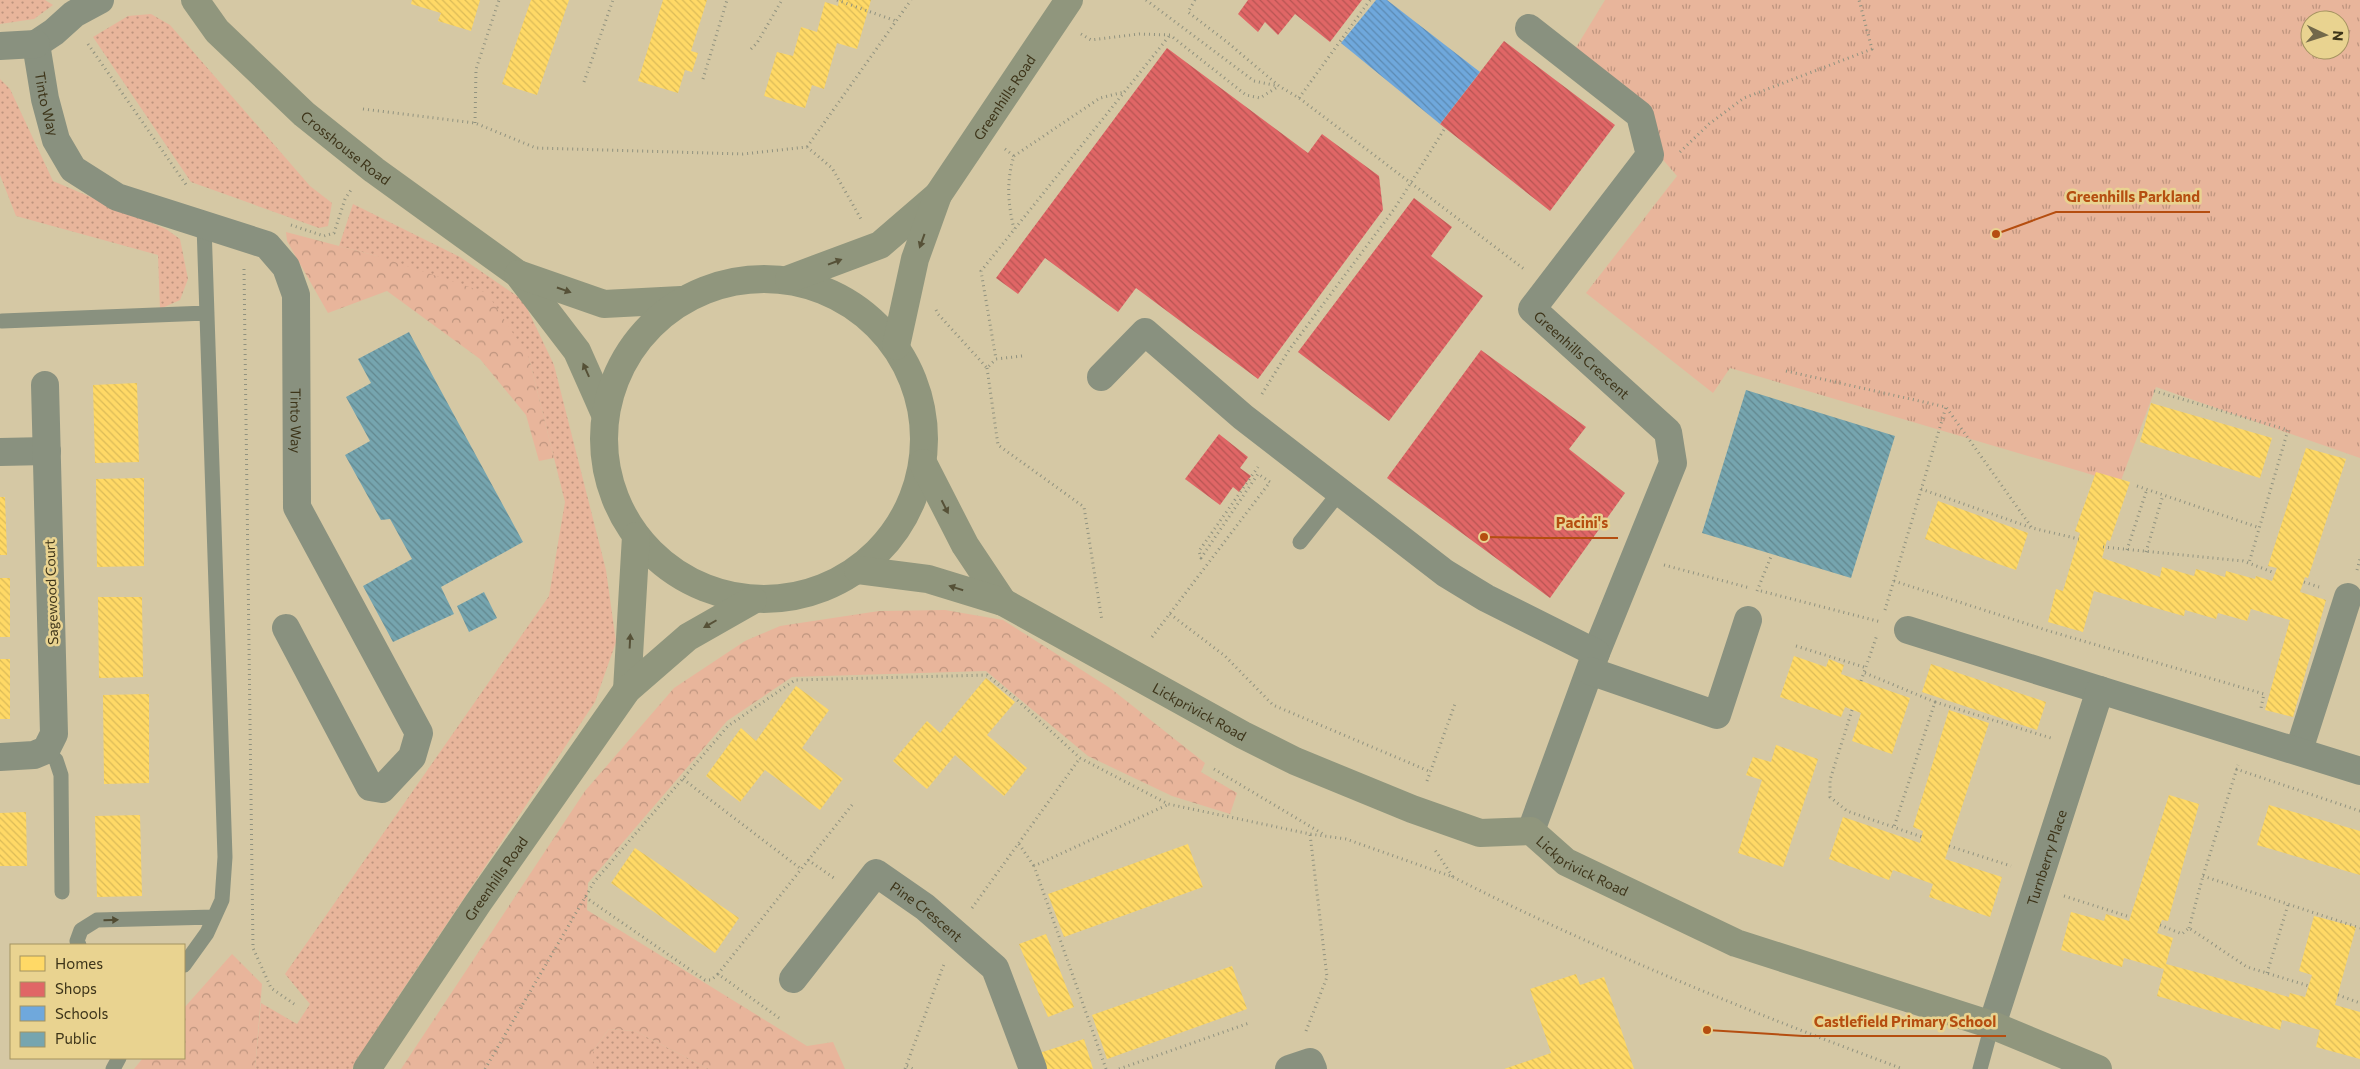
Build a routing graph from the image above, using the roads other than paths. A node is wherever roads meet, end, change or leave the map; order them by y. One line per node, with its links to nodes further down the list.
1 (100, 0): 5 (street)
2 (195, 0): 9 (street, Crosshouse Road)
3 (1069, 0): 7 (street, Greenhills Road)
4 (1529, 28): 31 (street, Greenhills Crescent)
5 (36, 44): 6 (street); 8 (street, Tinto Way)
6 (0, 46)
7 (938, 195): 10 (street, Greenhills Road, one-way to 7); 14 (street, Greenhills Road, one-way to 14)
8 (204, 226): 12 (lane); 29 (street, Tinto Way)
9 (518, 274): 11 (street, Crosshouse Road, one-way to 11); 17 (street, Crosshouse Road, one-way to 9)
10 (789, 279): 11 (street); 14 (street)
11 (681, 300): 17 (street)
12 (207, 313): 13 (lane); 40 (lane)
13 (2, 320)
14 (896, 346): 20 (street)
15 (1101, 377): 21 (street)
16 (45, 385): 18 (street, Sagewood Court)
17 (605, 414): 22 (street)
18 (47, 451): 19 (street); 34 (street, Sagewood Court)
19 (0, 452)
20 (923, 463): 24 (street); 27 (street, Lickprivick Road, one-way to 27)
21 (1339, 493): 23 (lane); 31 (street)
22 (636, 536): 26 (street); 32 (street, one-way to 22)
23 (1300, 542)
24 (858, 570): 26 (street); 27 (street, Lickprivick Road, one-way to 24)
25 (2348, 597): 35 (street)
26 (752, 600): 32 (street, Greenhills Road, one-way to 32)
27 (1003, 602): 38 (street, Lickprivick Road)
28 (1748, 620): 31 (street)
29 (286, 628)
30 (1908, 630): 33 (street)
31 (1593, 662): 38 (street, Greenhills Crescent)
32 (627, 690): 45 (street, Greenhills Road)
33 (2100, 690): 35 (street); 44 (street, Turnberry Place)
34 (46, 750): 36 (street); 39 (lane)
35 (2299, 750): 37 (street)
36 (0, 757)
37 (2360, 771)
38 (1532, 832): 44 (street, Lickprivick Road)
39 (62, 892)
40 (214, 917): 41 (lane, one-way to 40); 42 (lane)
41 (78, 944)
42 (185, 964)
43 (793, 979): 46 (street, Pine Crescent)
44 (1992, 1025): 47 (lane); 48 (street, Lickprivick Road)
45 (367, 1069)
46 (1033, 1069)
47 (1980, 1069)
48 (2098, 1069)

